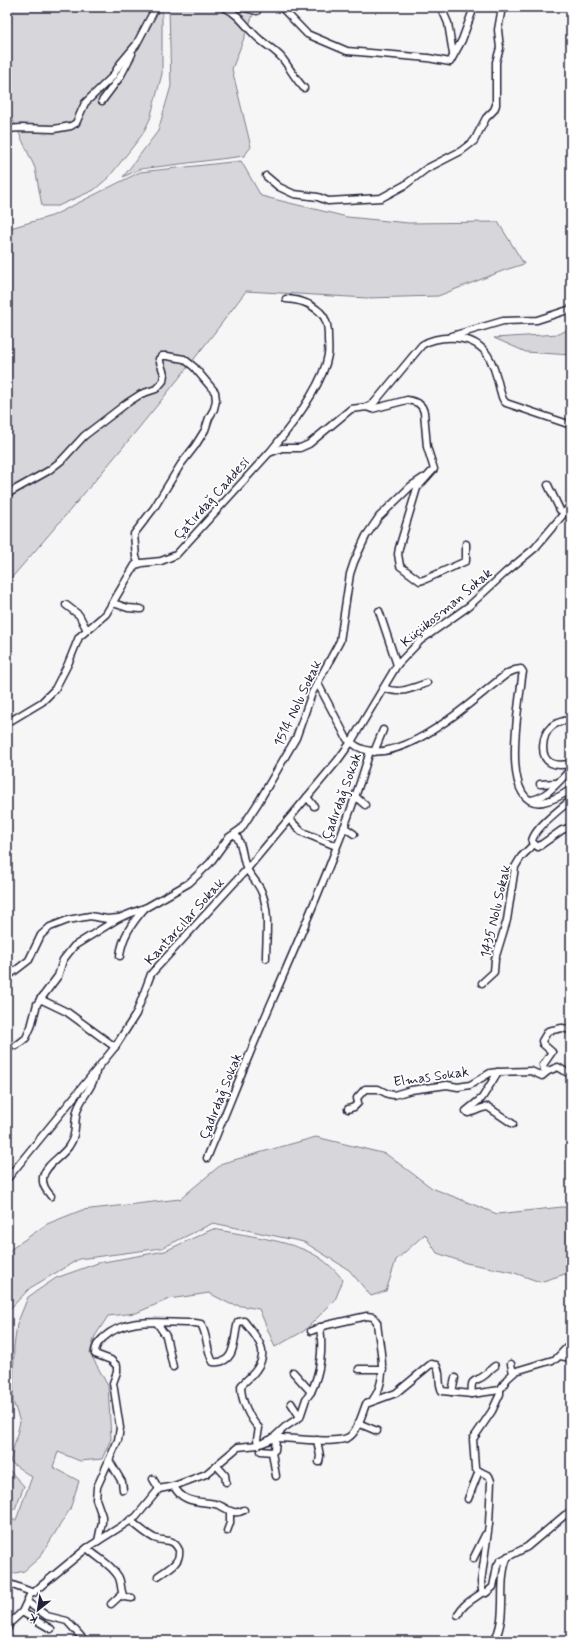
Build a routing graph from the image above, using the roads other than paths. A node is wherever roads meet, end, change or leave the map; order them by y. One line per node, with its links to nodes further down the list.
1 (156, 7): 9 (street)
2 (224, 7): 11 (street)
3 (241, 7): 8 (street)
4 (281, 7): 10 (street)
5 (441, 7): 10 (street)
6 (474, 7): 10 (street)
7 (502, 7): 14 (street)
8 (257, 11)
9 (136, 45): 12 (street); 13 (street)
10 (453, 58)
11 (304, 88)
12 (102, 101)
13 (7, 129)
14 (266, 176)
15 (286, 299): 20 (street)
16 (571, 310): 17 (street)
17 (449, 338): 18 (street); 19 (street)
18 (367, 407): 20 (street, Çatırdağ Caddesi); 21 (street, Çatırdağ Caddesi)
19 (571, 425)
20 (269, 453): 27 (street, Çatırdağ Caddesi)
21 (428, 476): 26 (street); 34 (street, 1514 Nolu Sokak)
22 (548, 485): 25 (street)
23 (7, 494): 27 (street)
24 (571, 505): 33 (street, Küçükosman Sokak)
25 (560, 510)
26 (466, 544)
27 (139, 564): 28 (street)
28 (113, 603): 30 (street); 32 (street)
29 (66, 605): 32 (street)
30 (141, 609)
31 (379, 611): 33 (street)
32 (87, 630): 38 (street)
33 (397, 665): 36 (street, Küçükosman Sokak)
34 (317, 682): 40 (street); 56 (street, 1514 Nolu Sokak)
35 (427, 683): 36 (street)
36 (384, 688): 40 (street, Küçükosman Sokak)
37 (571, 719): 42 (street)
38 (7, 723)
39 (383, 730): 41 (street)
40 (351, 742): 41 (street); 47 (street, Kantarcılar Sokak)
41 (372, 751): 48 (street, Çadırdağ Sokak); 49 (street, Çadırdağ Sokak)
42 (571, 766)
43 (571, 769): 44 (street)
44 (556, 783): 45 (street); 49 (street)
45 (540, 784)
46 (571, 789): 49 (street)
47 (307, 797): 52 (street); 53 (street, Kantarcılar Sokak)
48 (356, 797): 51 (street); 54 (street, Çadırdağ Sokak)
49 (529, 800)
50 (571, 800): 58 (street)
51 (365, 805)
52 (314, 806)
53 (289, 819): 59 (street); 60 (street, Kantarcılar Sokak)
54 (344, 827): 57 (street); 59 (street, Çadırdağ Sokak)
55 (571, 827): 58 (street)
56 (235, 834): 60 (street); 61 (street, 1514 Nolu Sokak)
57 (354, 834)
58 (533, 845): 66 (street, 1435 Nolu Sokak)
59 (336, 846): 77 (street, Çadırdağ Sokak)
60 (247, 869): 64 (street); 70 (street, Kantarcılar Sokak)
61 (147, 907): 62 (street, 1514 Nolu Sokak); 63 (street)
62 (119, 918): 65 (street); 67 (street)
63 (120, 956)
64 (266, 958)
65 (7, 977)
66 (482, 983)
67 (40, 999): 69 (street); 70 (street)
68 (571, 1030): 71 (street)
69 (16, 1046)
70 (115, 1047): 72 (street, Kantarcılar Sokak)
71 (548, 1071): 73 (street, Elmas Sokak); 74 (street)
72 (96, 1072): 78 (street, Kantarcılar Sokak); 79 (street)
73 (498, 1072): 75 (street, Elmas Sokak); 76 (street)
74 (571, 1075)
75 (348, 1109)
76 (513, 1124)
77 (207, 1158)
78 (7, 1179)
79 (50, 1196)
80 (157, 1323): 88 (street); 105 (street); 107 (street)
81 (320, 1327): 82 (street); 90 (street); 95 (street)
82 (311, 1331)
83 (571, 1343): 84 (street)
84 (560, 1356): 85 (street); 92 (street)
85 (571, 1358)
86 (511, 1364): 92 (street)
87 (495, 1366): 97 (street)
88 (173, 1368)
89 (359, 1369): 90 (street)
90 (383, 1369): 98 (street)
91 (293, 1372): 95 (street)
92 (513, 1373): 94 (street)
93 (455, 1378): 96 (street)
94 (500, 1390): 97 (street); 110 (street)
95 (311, 1392): 100 (street)
96 (452, 1392): 97 (street); 98 (street)
97 (472, 1394)
98 (372, 1401): 101 (street)
99 (291, 1403): 100 (street)
100 (300, 1417): 103 (street)
101 (358, 1423): 102 (street); 104 (street)
102 (377, 1431)
103 (274, 1439): 104 (street); 105 (street); 106 (street)
104 (317, 1440): 108 (street)
105 (259, 1448): 106 (street); 109 (street)
106 (272, 1452): 111 (street)
107 (109, 1460): 116 (street); 124 (street)
108 (319, 1462)
109 (216, 1466): 113 (street); 114 (street)
110 (479, 1471): 117 (street); 122 (street)
111 (276, 1476)
112 (153, 1479): 115 (street)
113 (226, 1482)
114 (174, 1486): 115 (street); 119 (street)
115 (159, 1489): 121 (street)
116 (123, 1490)
117 (468, 1499)
118 (244, 1510): 119 (street)
119 (230, 1511): 123 (street)
120 (571, 1512): 126 (street)
121 (130, 1520): 124 (street); 128 (street)
122 (488, 1528): 127 (street); 131 (street)
123 (227, 1531)
124 (98, 1540): 125 (street)
125 (87, 1548): 130 (street); 132 (street)
126 (508, 1556): 131 (street); 141 (street)
127 (472, 1559)
128 (158, 1576)
129 (10, 1584): 130 (street)
130 (34, 1592): 134 (street)
131 (483, 1592): 137 (street)
132 (122, 1594): 133 (street); 135 (street)
133 (132, 1598)
134 (27, 1602): 136 (street); 140 (street)
135 (110, 1604)
136 (22, 1612): 138 (street); 139 (street)
137 (458, 1616)
138 (7, 1629)
139 (51, 1629)
140 (86, 1641)
141 (494, 1641)

